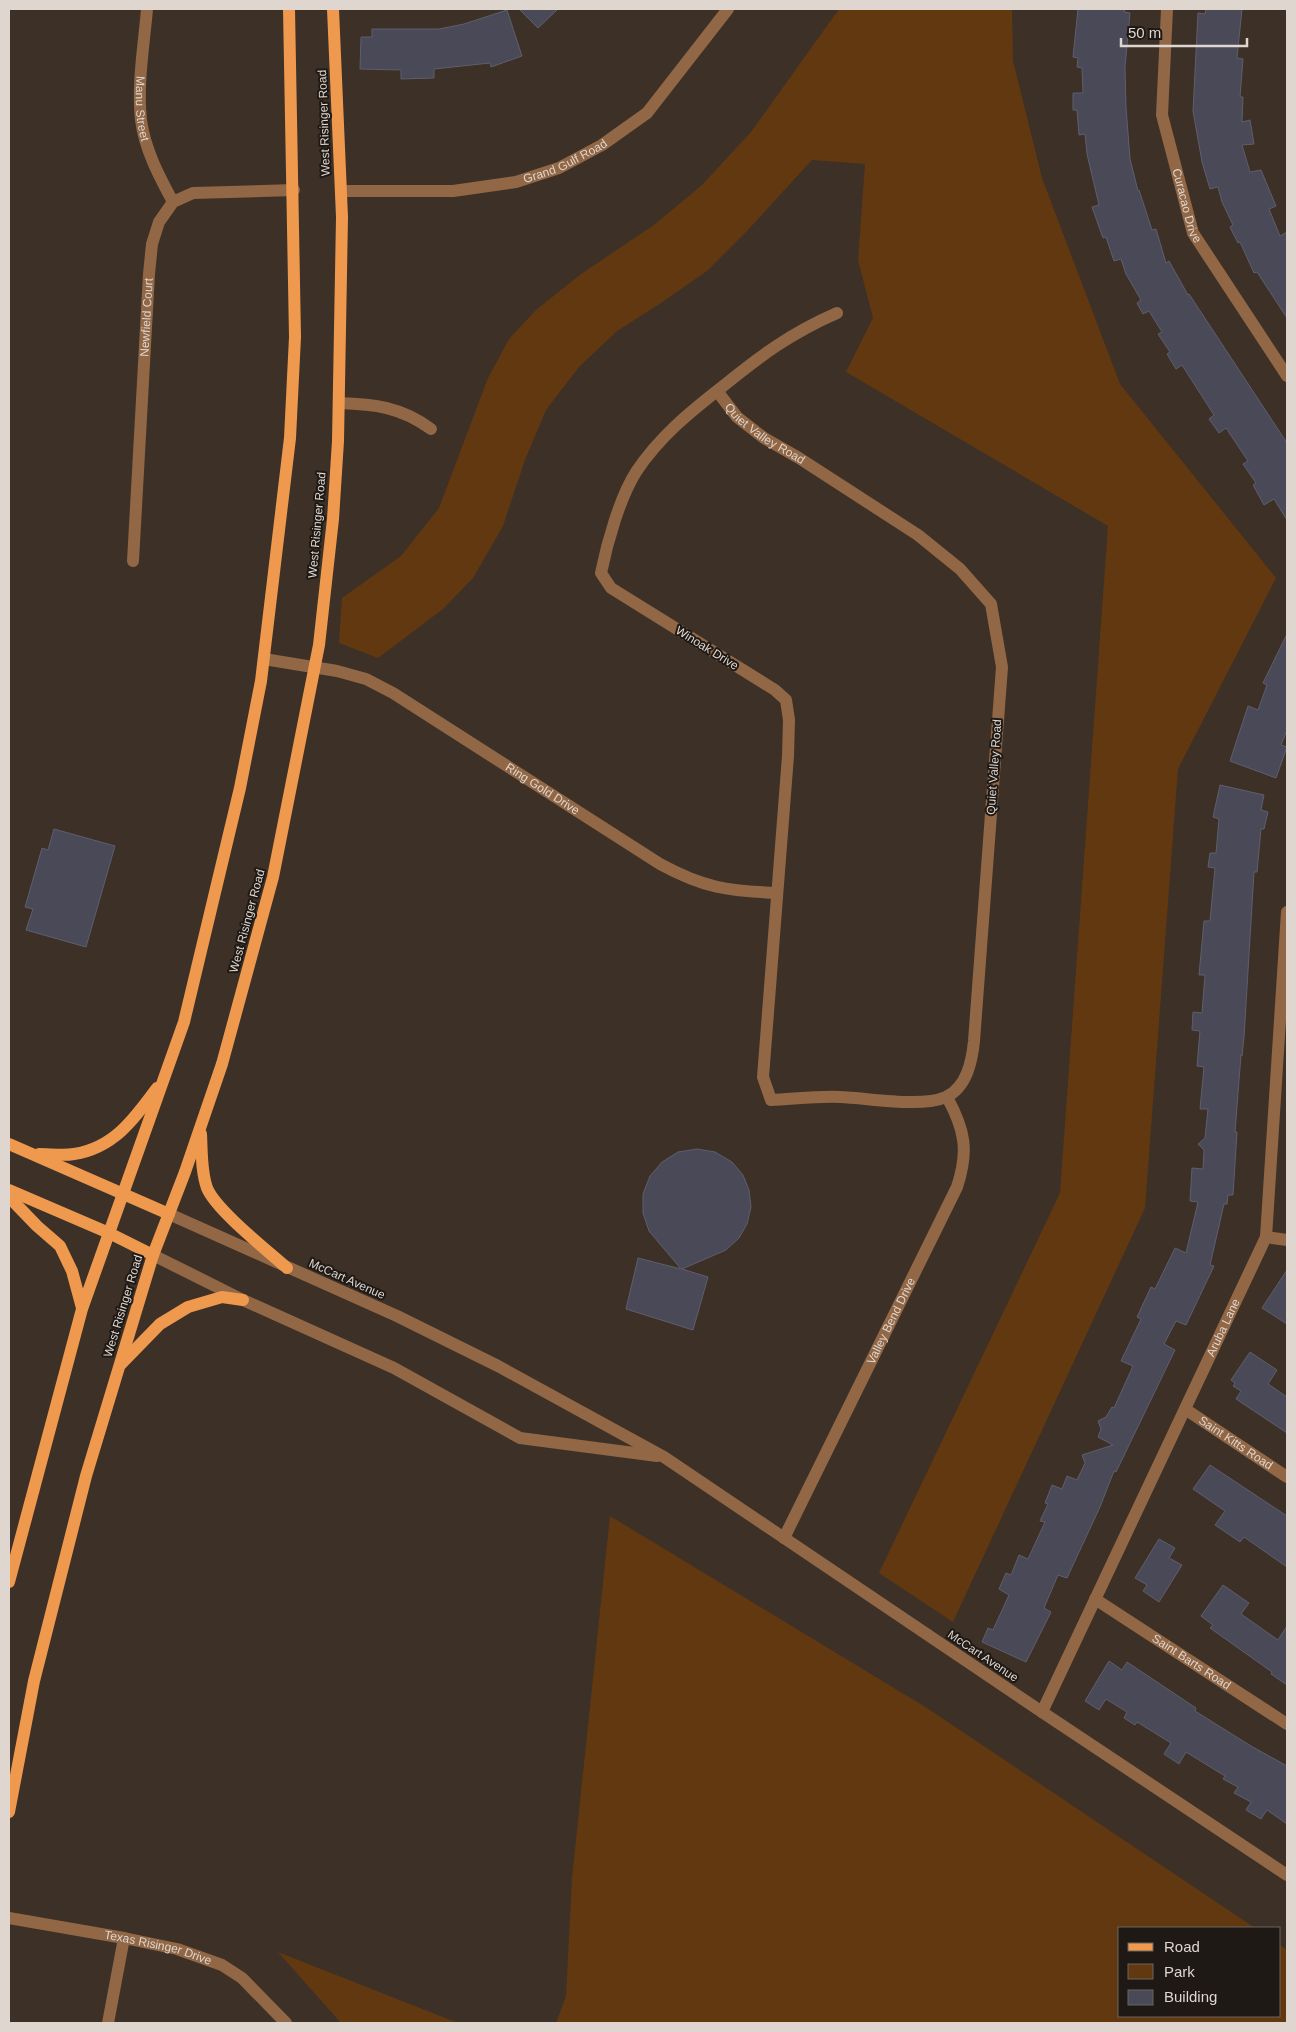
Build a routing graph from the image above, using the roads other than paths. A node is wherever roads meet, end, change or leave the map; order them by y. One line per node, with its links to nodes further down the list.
1 (147, 9): 8 (street, Manu Street)
2 (289, 9): 6 (main road)
3 (333, 9): 7 (main road, West Risinger Road)
4 (728, 9): 7 (street, Grand Gulf Road)
5 (1167, 9): 10 (street, Curacao Drive)
6 (294, 190): 8 (street); 15 (main road)
7 (341, 191): 12 (main road, West Risinger Road)
8 (173, 202): 14 (street, Newfield Court)
9 (837, 313): 11 (street, Winoak Drive)
10 (1287, 376)
11 (717, 391): 17 (street, Winoak Drive); 21 (street, Quiet Valley Road)
12 (339, 403): 13 (street); 16 (main road, West Risinger Road)
13 (431, 428)
14 (133, 561)
15 (264, 658): 16 (street, Ring Gold Drive); 20 (main road)
16 (315, 667): 17 (street, Ring Gold Drive); 22 (main road, West Risinger Road)
17 (777, 894): 21 (street, Winoak Drive)
18 (1287, 912): 19 (street, Aruba Lane)
19 (1284, 1006): 30 (street, Aruba Lane)
20 (166, 1076): 24 (main road); 26 (main road)
21 (947, 1096): 40 (street, Valley Bend Drive)
22 (201, 1126): 28 (main road, West Risinger Road); 33 (main road)
23 (9, 1144): 24 (main road, McCart Avenue)
24 (32, 1154): 26 (main road, McCart Avenue)
25 (9, 1190): 29 (main road, McCart Avenue)
26 (124, 1194): 28 (main road, McCart Avenue); 29 (main road)
27 (9, 1197): 35 (main road)
28 (169, 1214): 32 (main road, West Risinger Road); 33 (street, McCart Avenue)
29 (109, 1233): 32 (main road, McCart Avenue); 35 (main road)
30 (1266, 1237): 31 (street); 37 (street, Aruba Lane)
31 (1287, 1240)
32 (153, 1255): 34 (street, McCart Avenue); 36 (main road, West Risinger Road)
33 (287, 1268): 38 (street, McCart Avenue)
34 (243, 1300): 36 (main road); 38 (street, McCart Avenue)
35 (82, 1309): 41 (main road)
36 (120, 1366): 45 (main road, West Risinger Road)
37 (1185, 1409): 39 (street, Saint Kitts Road); 42 (street, Aruba Lane)
38 (664, 1457): 40 (street, McCart Avenue)
39 (1287, 1477)
40 (784, 1538): 43 (street, McCart Avenue)
41 (9, 1582)
42 (1095, 1599): 43 (street, Aruba Lane); 44 (street, Saint Barts Road)
43 (1042, 1712): 46 (street, McCart Avenue)
44 (1287, 1724)
45 (9, 1812)
46 (1287, 1875)
47 (9, 1918): 48 (street, Texas Risinger Drive)
48 (124, 1938): 49 (street); 50 (street, Texas Risinger Drive)
49 (108, 2023)
50 (286, 2023)

